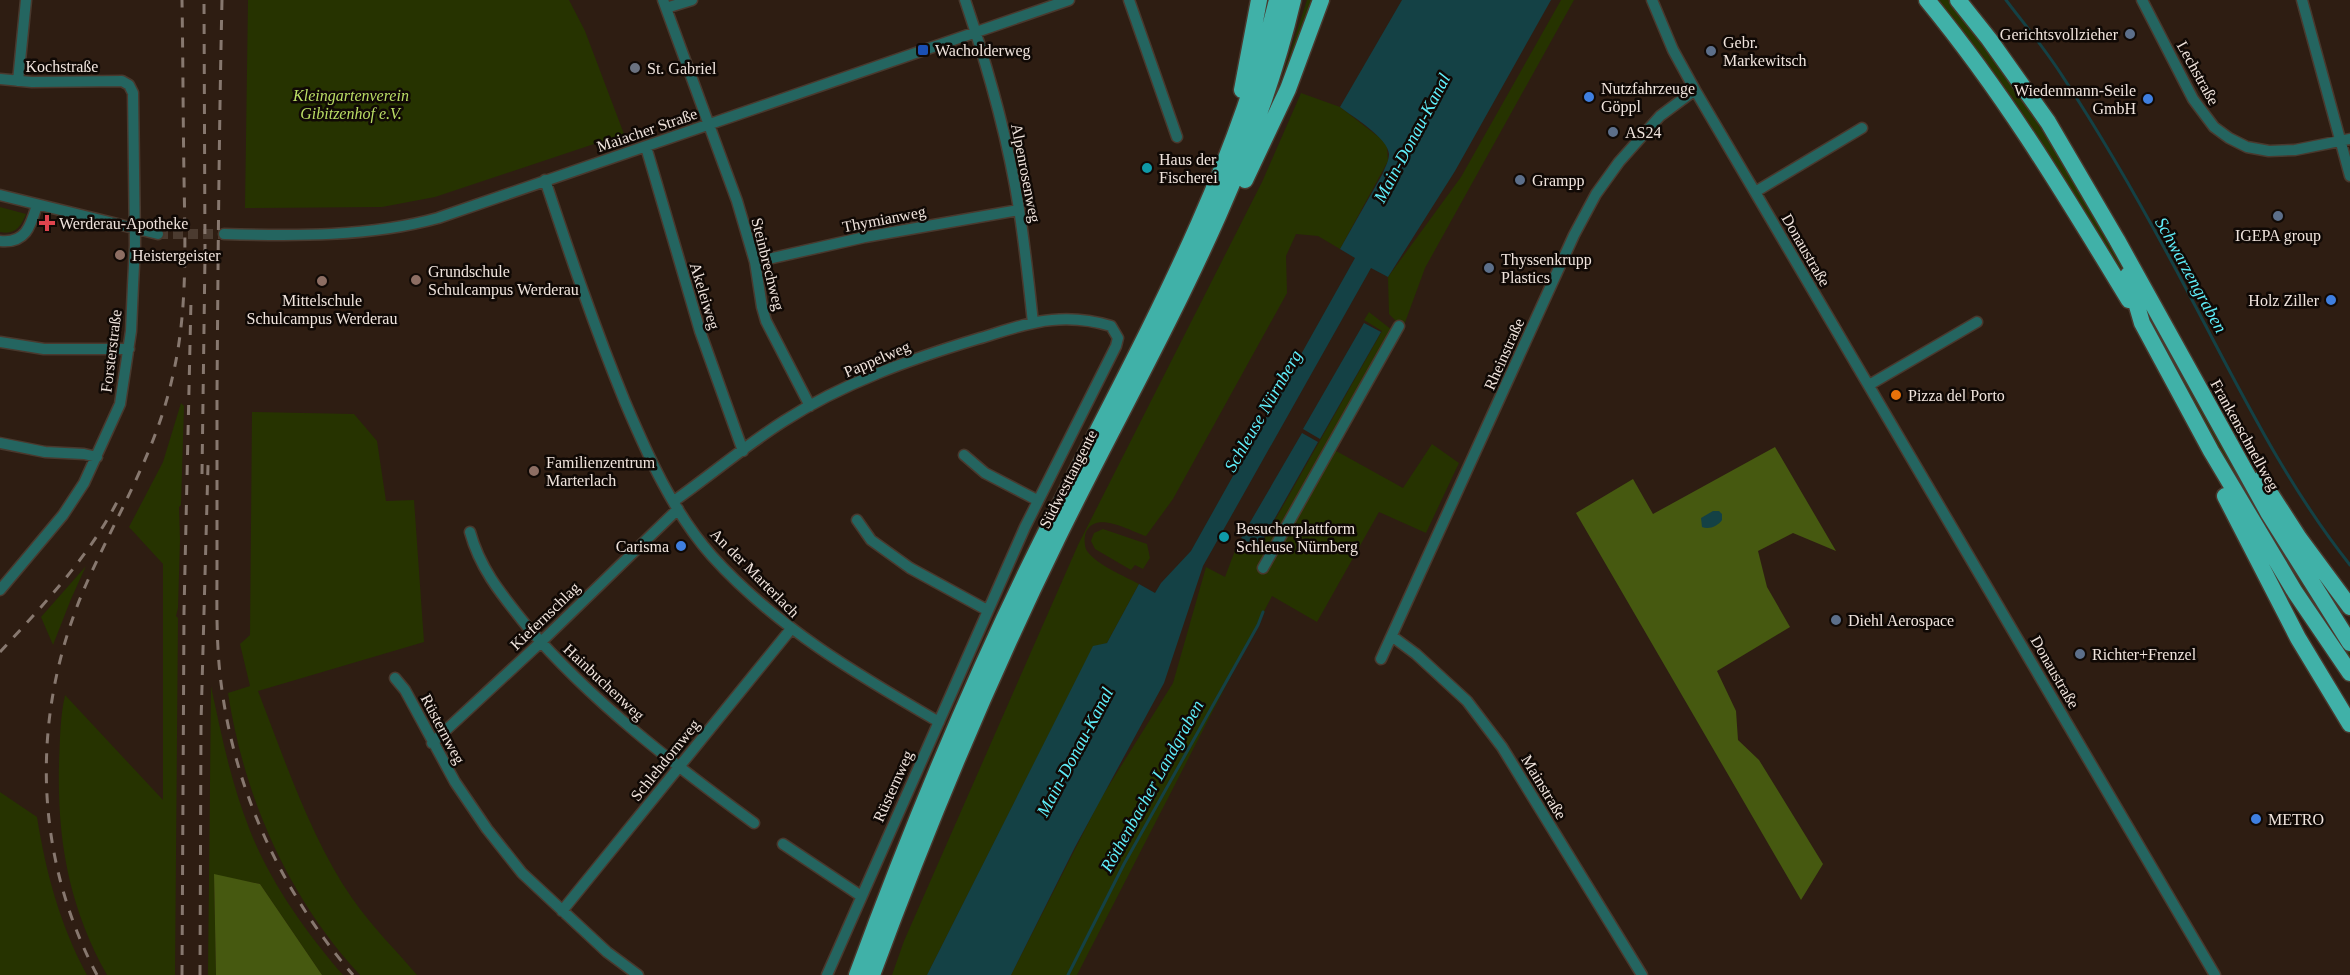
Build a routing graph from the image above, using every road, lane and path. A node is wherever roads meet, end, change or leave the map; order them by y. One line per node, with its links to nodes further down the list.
1 (26, 0): 18 (street)
2 (692, 0): 15 (street)
3 (965, 0): 16 (street)
4 (1069, 0): 16 (street, Maiacher Straße)
5 (1129, 0): 23 (street)
6 (1259, 0): 26 (highway)
7 (1277, 0): 26 (highway, Südwesttangente)
8 (1293, 0): 39 (highway, Südwesttangente)
9 (1321, 0): 39 (highway)
10 (1652, 0): 20 (street, Donaustraße)
11 (1927, 0): 42 (highway, Frankenschnellweg)
12 (1958, 0): 36 (highway, Frankenschnellweg)
13 (2142, 0): 24 (street, Lechstraße)
14 (2302, 0): 24 (street)
15 (664, 4): 21 (street, Steinbrechweg)
16 (976, 32): 21 (street, Maiacher Straße); 32 (street, Alpenrosenweg)
17 (0, 80): 18 (street, Kochstraße)
18 (18, 81): 19 (street, Kochstraße)
19 (124, 81): 33 (street, Forsterstraße)
20 (1695, 90): 29 (street, Donaustraße); 64 (street, Rheinstraße)
21 (708, 125): 25 (street, Maiacher Straße); 38 (street, Steinbrechweg)
22 (1862, 128): 29 (street)
23 (1177, 137)
24 (2345, 140): 27 (street)
25 (646, 147): 28 (street, Maiacher Straße); 52 (street, Akeleiweg)
26 (1223, 171): 80 (highway, Südwesttangente)
27 (2350, 176)
28 (545, 180): 35 (street, Maiacher Straße); 56 (street, An der Marterlach)
29 (1755, 192): 47 (street, Donaustraße)
30 (0, 195): 31 (street)
31 (37, 205): 33 (street); 37 (street)
32 (1019, 210): 38 (street, Thymianweg); 41 (street, Alpenrosenweg)
33 (134, 229): 34 (street); 46 (street, Forsterstraße)
34 (158, 234)
35 (224, 234)
36 (2117, 240): 42 (highway, Frankenschnellweg); 48 (highway, Frankenschnellweg)
37 (0, 241)
38 (755, 262): 50 (street, Steinbrechweg)
39 (1196, 266): 81 (highway, Südwesttangente)
40 (1977, 322): 47 (street)
41 (1033, 323): 44 (street, Pappelweg); 50 (street, Pappelweg)
42 (2142, 323): 49 (highway, Frankenschnellweg)
43 (1398, 326): 59 (street)
44 (1116, 333): 55 (street, Rüsternweg)
45 (0, 342): 46 (street)
46 (129, 349): 54 (street, Forsterstraße)
47 (1869, 385): 83 (street, Donaustraße)
48 (2205, 400): 61 (highway); 66 (highway, Frankenschnellweg)
49 (2186, 404): 68 (highway, Frankenschnellweg); 71 (highway)
50 (810, 406): 52 (street, Pappelweg)
51 (0, 443): 54 (street)
52 (743, 451): 56 (street, Pappelweg)
53 (964, 455): 55 (street)
54 (96, 457): 60 (street, Forsterstraße)
55 (1037, 500): 62 (street, Rüsternweg)
56 (676, 505): 63 (street, An der Marterlach); 65 (street, Kiefernschlag)
57 (857, 520): 62 (street)
58 (470, 532): 65 (street, Hainbuchenweg)
59 (1263, 568)
60 (0, 590)
61 (2350, 607)
62 (987, 610): 70 (street, Rüsternweg)
63 (791, 629): 70 (street, An der Marterlach); 73 (street, Schlehdornweg)
64 (1393, 637): 67 (street, Rheinstraße); 82 (street, Mainstraße)
65 (541, 642): 72 (street, Kiefernschlag); 73 (street, Hainbuchenweg)
66 (2350, 643)
67 (1381, 659)
68 (2350, 674)
69 (395, 678): 72 (street, Rüsternweg)
70 (939, 722): 76 (street, Rüsternweg)
71 (2350, 724)
72 (432, 743): 77 (street, Rüsternweg)
73 (679, 767): 74 (street, Hainbuchenweg); 77 (street, Schlehdornweg)
74 (754, 823)
75 (783, 844): 76 (street)
76 (861, 896): 79 (street, Rüsternweg)
77 (562, 910): 78 (street, Rüsternweg)
78 (638, 975)
79 (827, 975)
80 (857, 975)
81 (872, 975)
82 (1642, 975)
83 (2215, 975)

